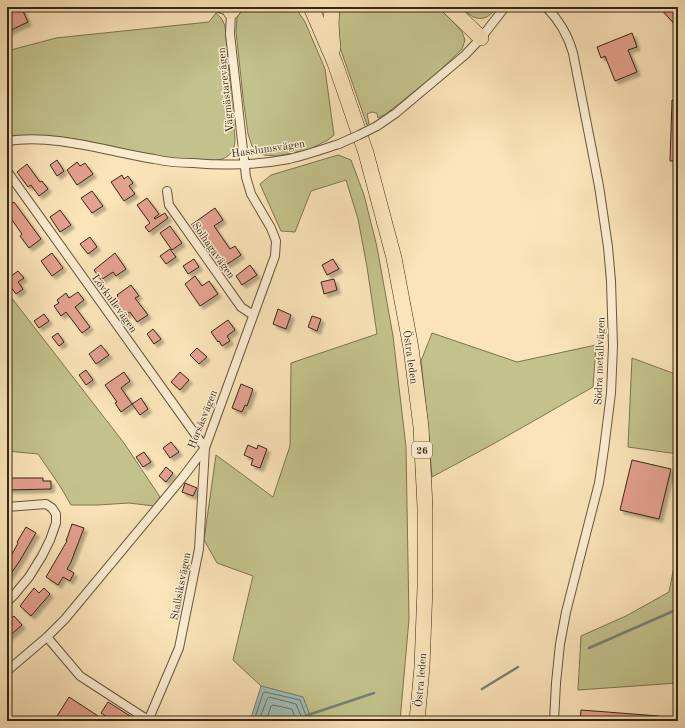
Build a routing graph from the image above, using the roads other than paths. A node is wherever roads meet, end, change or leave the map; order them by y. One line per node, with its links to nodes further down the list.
1 (216, 7): 6 (street)
2 (333, 7): 9 (highway)
3 (449, 7): 8 (highway)
4 (505, 7): 8 (street, Hasslumsvägen)
5 (546, 7): 22 (street, Södra metallvägen)
6 (232, 9): 11 (street, Vägmästarevägen)
7 (310, 10): 9 (highway, Östra leden / 26)
8 (481, 38): 11 (street, Hasslumsvägen, bridge)
9 (335, 63): 21 (highway, Östra leden / 26)
10 (7, 141): 11 (street, Hasslumsvägen)
11 (244, 165): 14 (street, Horsåsvägen)
12 (7, 171): 15 (street, Lövkullevägen)
13 (167, 191): 14 (street, Solhagavägen)
14 (253, 315): 15 (street, Horsåsvägen)
15 (205, 448): 18 (street, Horsåsvägen); 20 (street, Stallsiksvägen)
16 (7, 507): 17 (street)
17 (7, 602)
18 (47, 637): 19 (street, Horsåsvägen); 20 (street)
19 (7, 671)
20 (148, 721)
21 (417, 721)
22 (554, 721)

